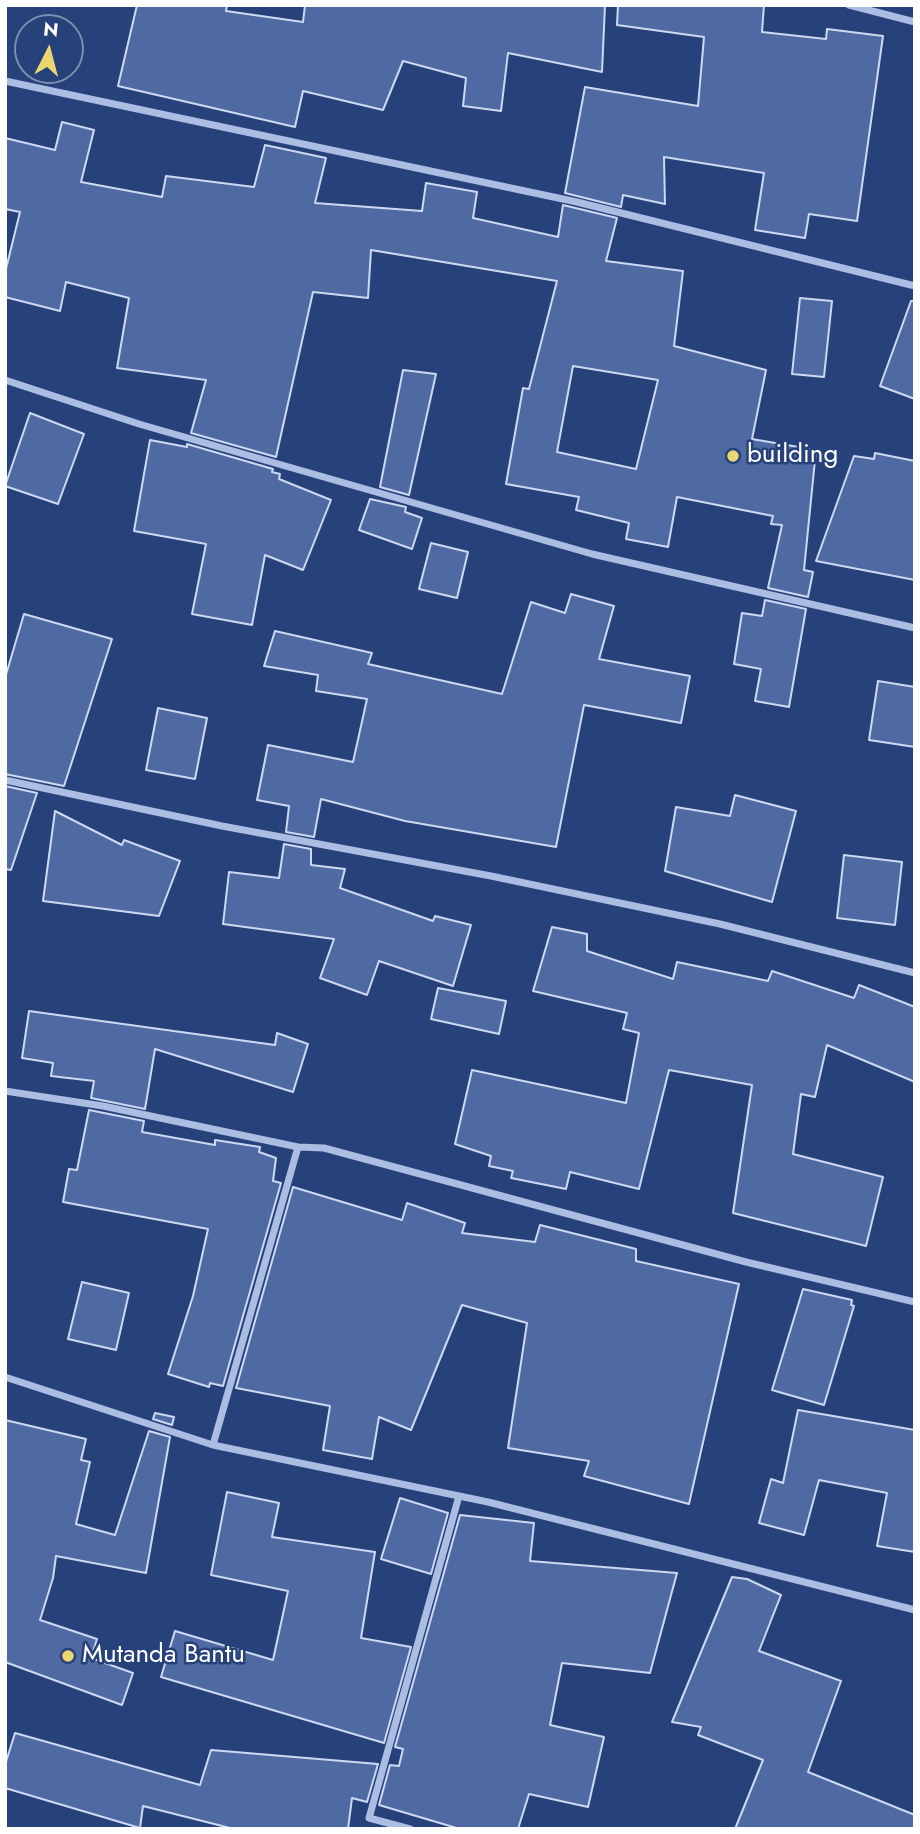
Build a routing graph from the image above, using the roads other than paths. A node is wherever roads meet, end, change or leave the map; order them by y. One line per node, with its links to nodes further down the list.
1 (849, 5): 2 (street)
2 (915, 22)
3 (5, 81): 4 (street)
4 (915, 286)
5 (5, 380): 6 (street)
6 (915, 628)
7 (5, 780): 8 (street)
8 (915, 973)
9 (5, 1091): 10 (street)
10 (298, 1147): 11 (street); 13 (street)
11 (915, 1302)
12 (5, 1377): 13 (street)
13 (213, 1445): 14 (street)
14 (459, 1496): 15 (street); 16 (street)
15 (915, 1610)
16 (410, 1829)

